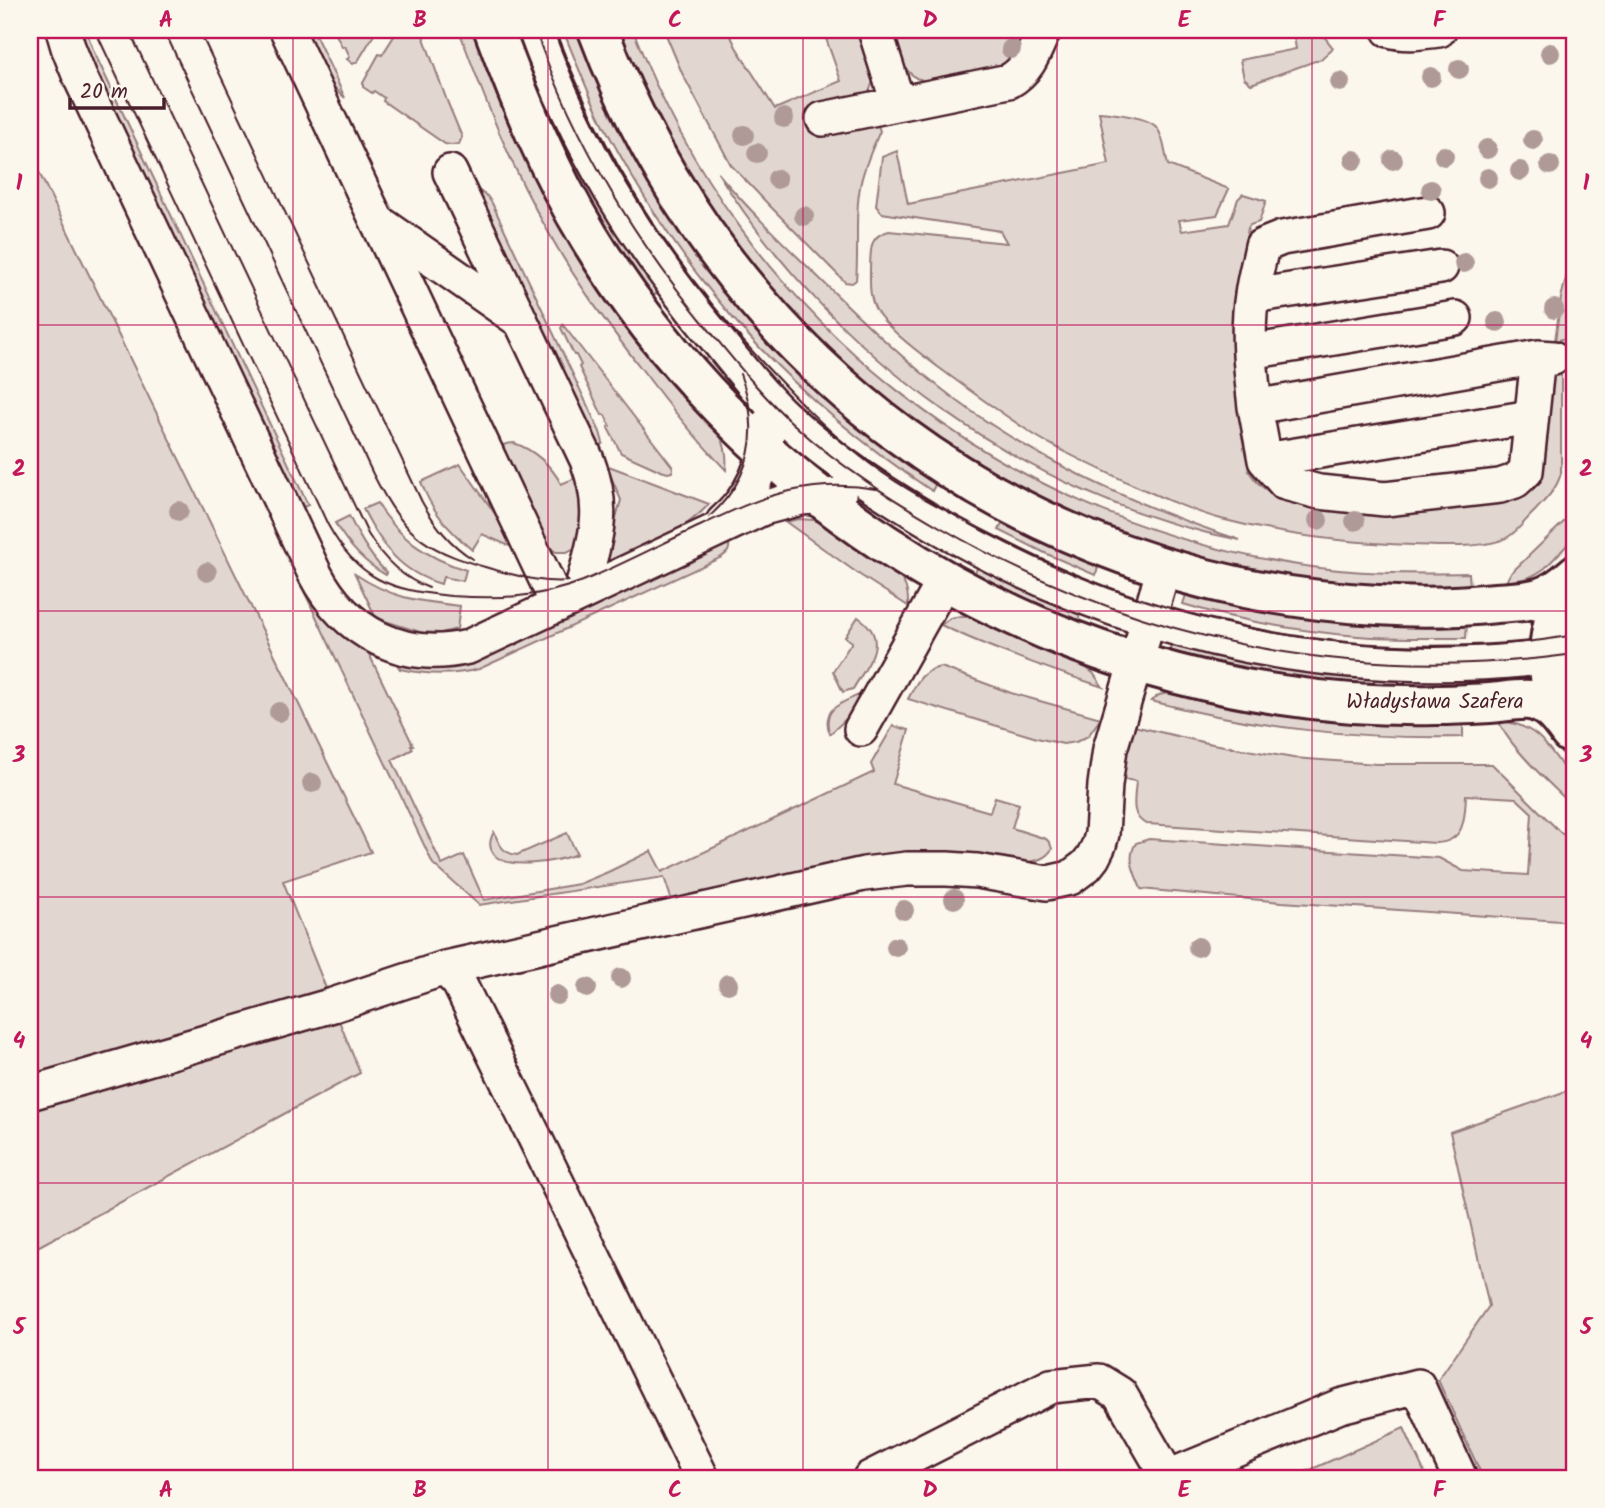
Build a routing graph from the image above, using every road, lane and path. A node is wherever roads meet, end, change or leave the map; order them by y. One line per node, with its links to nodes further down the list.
1 (63, 30): 33 (street)
2 (287, 30): 15 (street)
3 (494, 30): 25 (main road, Władysława Szafera)
4 (535, 30): 22 (street)
5 (555, 30): 20 (street)
6 (598, 30): 32 (main road)
7 (875, 30): 11 (street)
8 (1044, 30): 11 (street)
9 (1389, 30): 10 (street)
10 (1439, 30)
11 (898, 103): 12 (street)
12 (824, 118)
13 (450, 172): 19 (street)
14 (1429, 213): 17 (street)
15 (377, 222): 19 (street); 33 (street)
16 (1441, 267): 17 (street)
17 (1252, 296): 21 (street)
18 (1455, 318): 21 (street)
19 (521, 322): 33 (street)
20 (740, 337): 22 (street); 29 (street)
21 (1250, 352): 23 (street)
22 (764, 395): 25 (street); 28 (street)
23 (1255, 407): 24 (street); 26 (street)
24 (1531, 417): 26 (street); 26 (street)
25 (764, 451): 27 (main road, Władysława Szafera); 30 (street)
26 (1265, 460)
27 (818, 496): 28 (street); 30 (street); 31 (main road, Władysława Szafera)
28 (896, 500): 29 (street); 32 (street)
29 (961, 519): 32 (street)
30 (694, 541): 33 (street)
31 (944, 581): 36 (main road, Władysława Szafera); 38 (street)
32 (1155, 597): 34 (main road); 35 (street); 36 (street)
33 (569, 600)
34 (1565, 621): 35 (street); 35 (street); 37 (main road)
35 (1505, 653): 37 (street)
36 (1136, 663): 39 (main road, Władysława Szafera); 40 (street)
37 (1554, 698): 39 (main road)
38 (861, 729)
39 (1573, 737)
40 (445, 968): 41 (street); 42 (street)
41 (30, 1093)
42 (702, 1478)
43 (870, 1478): 44 (street)
44 (1460, 1478)

